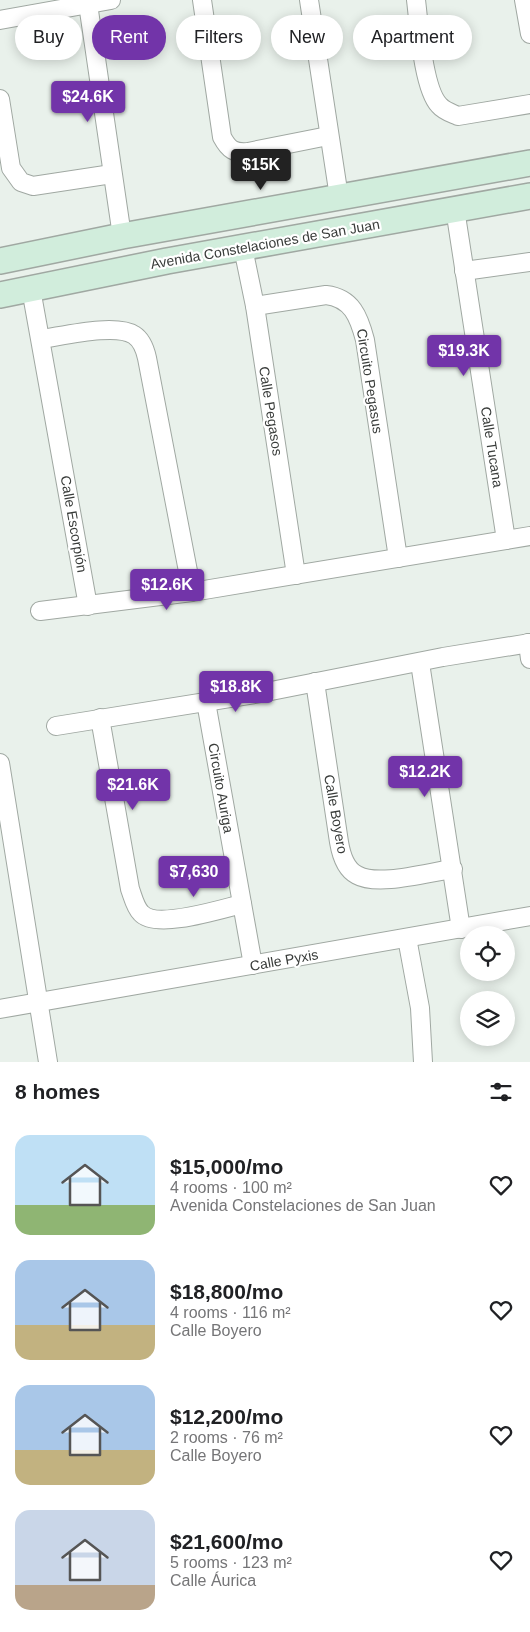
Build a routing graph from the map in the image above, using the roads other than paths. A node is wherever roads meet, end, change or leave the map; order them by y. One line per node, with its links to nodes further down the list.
1 (111, 0): 6 (street)
2 (202, 0): 11 (street)
3 (309, 0): 11 (street)
4 (416, 0): 10 (street)
5 (524, 0): 8 (street)
6 (88, 4): 7 (street); 13 (street)
7 (0, 20)
8 (530, 34)
9 (0, 99): 13 (street)
10 (530, 104)
11 (328, 136): 15 (street)
12 (530, 163): 15 (street)
13 (112, 174): 17 (street)
14 (530, 196): 16 (street, Avenida Constelaciones de San Juan)
15 (339, 197): 17 (street)
16 (455, 209): 18 (street, Avenida Constelaciones de San Juan); 21 (street, Calle Tucana)
17 (122, 236): 19 (street)
18 (243, 248): 22 (street, Avenida Constelaciones de San Juan); 24 (street, Calle Pegasos)
19 (0, 261)
20 (530, 262): 21 (street)
21 (464, 271): 27 (street, Calle Tucana)
22 (31, 289): 23 (street, Avenida Constelaciones de San Juan); 25 (street, Calle Escorpión)
23 (0, 295)
24 (255, 306): 28 (street, Circuito Pegasus); 29 (street, Calle Pegasos)
25 (41, 339): 30 (street); 31 (street, Calle Escorpión)
26 (530, 536): 27 (street)
27 (506, 540): 28 (street)
28 (398, 558): 29 (street)
29 (296, 575): 30 (street)
30 (192, 592): 31 (street)
31 (88, 606): 32 (street)
32 (40, 611)
33 (529, 648): 34 (street)
34 (420, 663): 35 (street); 41 (street)
35 (315, 682): 36 (street); 41 (street, Calle Boyero)
36 (206, 702): 37 (street); 42 (street, Circuito Auriga)
37 (100, 718): 38 (street); 42 (street)
38 (56, 726)
39 (0, 763): 40 (street)
40 (6, 840): 49 (street)
41 (453, 868): 44 (street)
42 (242, 904): 48 (street, Circuito Auriga)
43 (530, 916): 45 (street, Calle Pyxis)
44 (461, 926)
45 (477, 926)
46 (460, 929): 47 (street, Calle Pyxis)
47 (407, 938): 48 (street, Calle Pyxis); 52 (street)
48 (253, 965): 49 (street, Calle Pyxis)
49 (39, 1003): 50 (street, Calle Pyxis); 51 (street)
50 (0, 1009)
51 (48, 1062)
52 (423, 1062)

